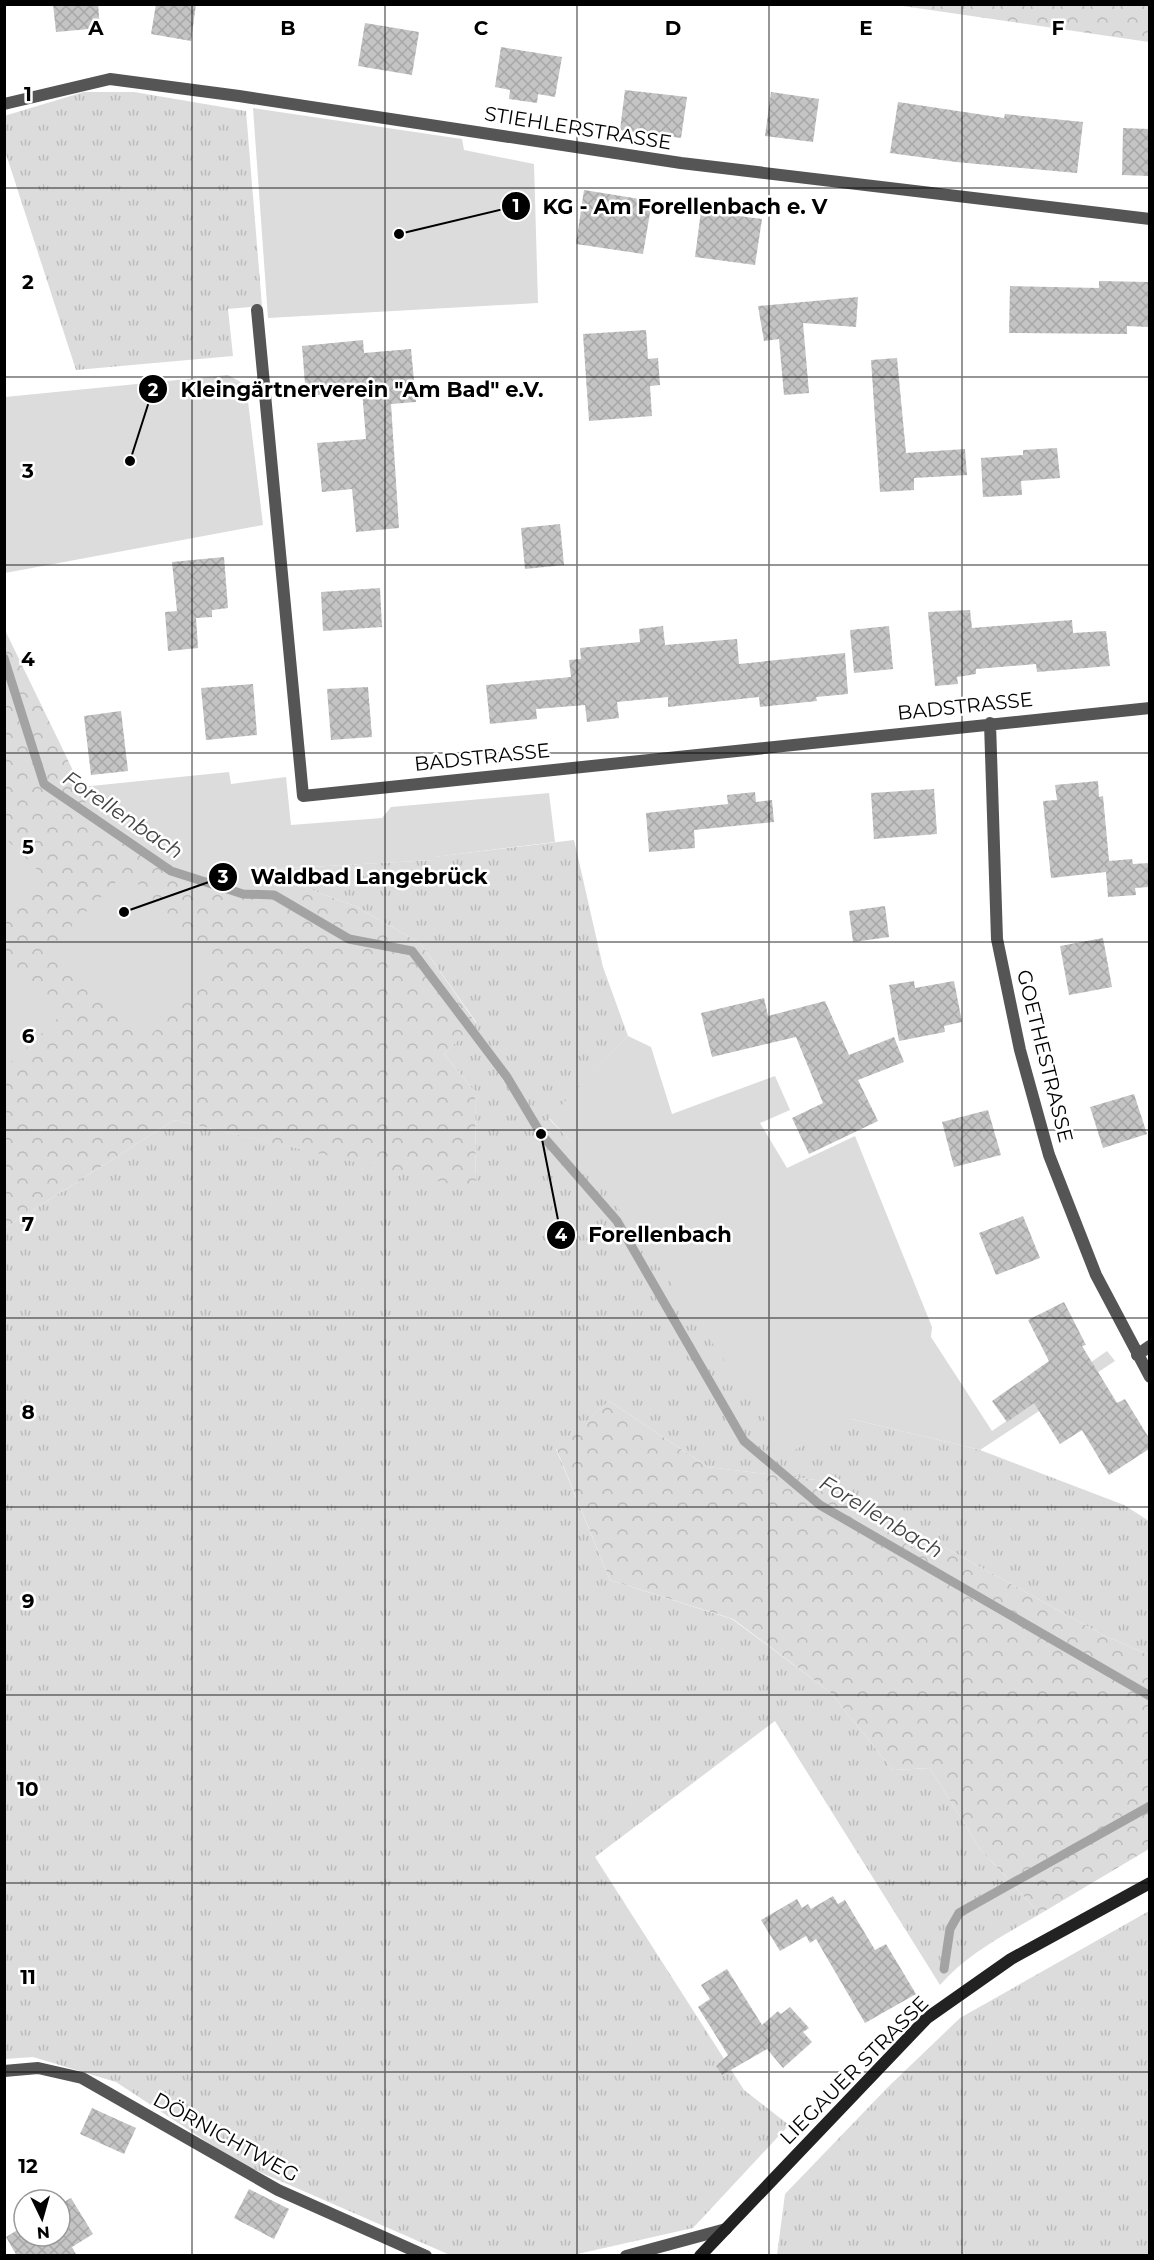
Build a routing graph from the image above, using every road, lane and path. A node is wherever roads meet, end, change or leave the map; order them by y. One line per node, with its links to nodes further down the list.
1 (4, 104): 2 (street, STIEHLERSTRASSE)
2 (1149, 219)
3 (257, 310): 5 (street, BADSTRASSE)
4 (1149, 708): 5 (street, BADSTRASSE)
5 (990, 723): 7 (street, GOETHESTRASSE)
6 (1149, 1346): 7 (street)
7 (1137, 1354): 8 (street, GOETHESTRASSE)
8 (1149, 1377)
9 (1149, 1883): 11 (main road, LIEGAUER STRASSE)
10 (4, 2071): 12 (street, DÖRNICHTWEG)
11 (726, 2229): 13 (street); 14 (main road, LIEGAUER STRASSE)
12 (426, 2256)
13 (626, 2256)
14 (700, 2256)

